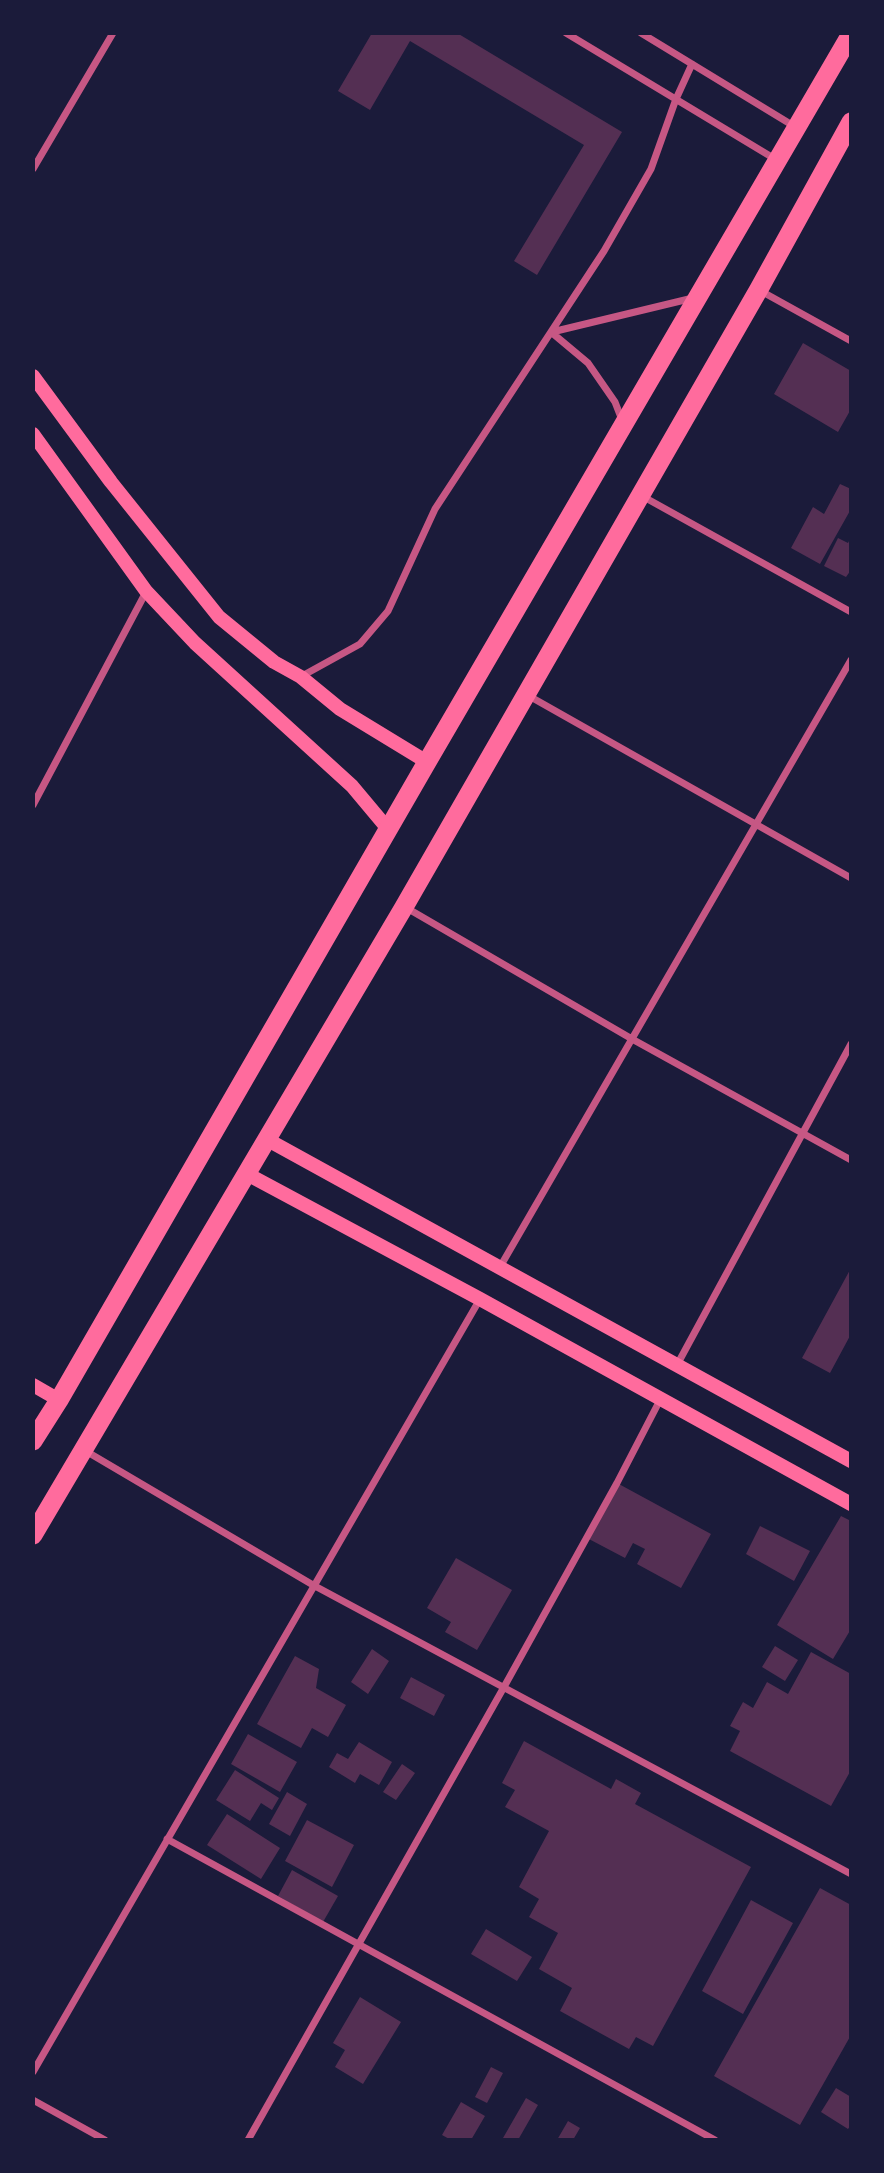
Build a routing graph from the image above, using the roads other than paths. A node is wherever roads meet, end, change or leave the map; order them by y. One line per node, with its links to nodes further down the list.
1 (113, 33): 10 (street)
2 (566, 33): 6 (street)
3 (641, 33): 5 (street)
4 (851, 34): 8 (highway)
5 (692, 64): 6 (street); 8 (street)
6 (676, 99): 9 (street); 13 (street)
7 (851, 122): 11 (highway)
8 (797, 128): 9 (highway)
9 (778, 160): 12 (highway)
10 (33, 169)
11 (759, 289): 14 (street); 18 (highway)
12 (698, 297): 13 (street); 16 (highway)
13 (551, 332): 16 (street); 22 (street)
14 (851, 341)
15 (33, 376): 22 (main road)
16 (623, 425): 24 (highway)
17 (33, 435): 19 (main road)
18 (641, 495): 20 (street); 23 (highway)
19 (146, 591): 25 (street); 27 (main road)
20 (851, 612)
21 (851, 660): 26 (street)
22 (301, 677): 24 (main road)
23 (525, 694): 26 (street); 29 (highway)
24 (427, 762): 27 (highway)
25 (33, 805)
26 (756, 824): 28 (street); 30 (street)
27 (388, 829): 40 (highway)
28 (851, 878)
29 (404, 907): 30 (street); 33 (highway)
30 (632, 1039): 32 (street); 36 (street)
31 (851, 1044): 32 (street)
32 (802, 1135): 34 (street); 38 (street)
33 (268, 1140): 35 (highway); 36 (main road)
34 (851, 1160)
35 (247, 1174): 37 (main road); 43 (highway)
36 (500, 1268): 38 (main road)
37 (480, 1300): 41 (main road); 47 (street)
38 (677, 1365): 44 (main road)
39 (33, 1385): 40 (main road)
40 (59, 1400): 42 (highway)
41 (660, 1400): 45 (main road); 48 (street)
42 (33, 1441)
43 (84, 1450): 46 (highway); 47 (street)
44 (851, 1461)
45 (851, 1504)
46 (33, 1535)
47 (313, 1585): 48 (street); 49 (street)
48 (504, 1687): 50 (street); 51 (street)
49 (167, 1839): 51 (street); 52 (street)
50 (851, 1874)
51 (360, 1944): 55 (street); 56 (street)
52 (33, 2072)
53 (33, 2100): 54 (street)
54 (105, 2140)
55 (248, 2140)
56 (715, 2140)

